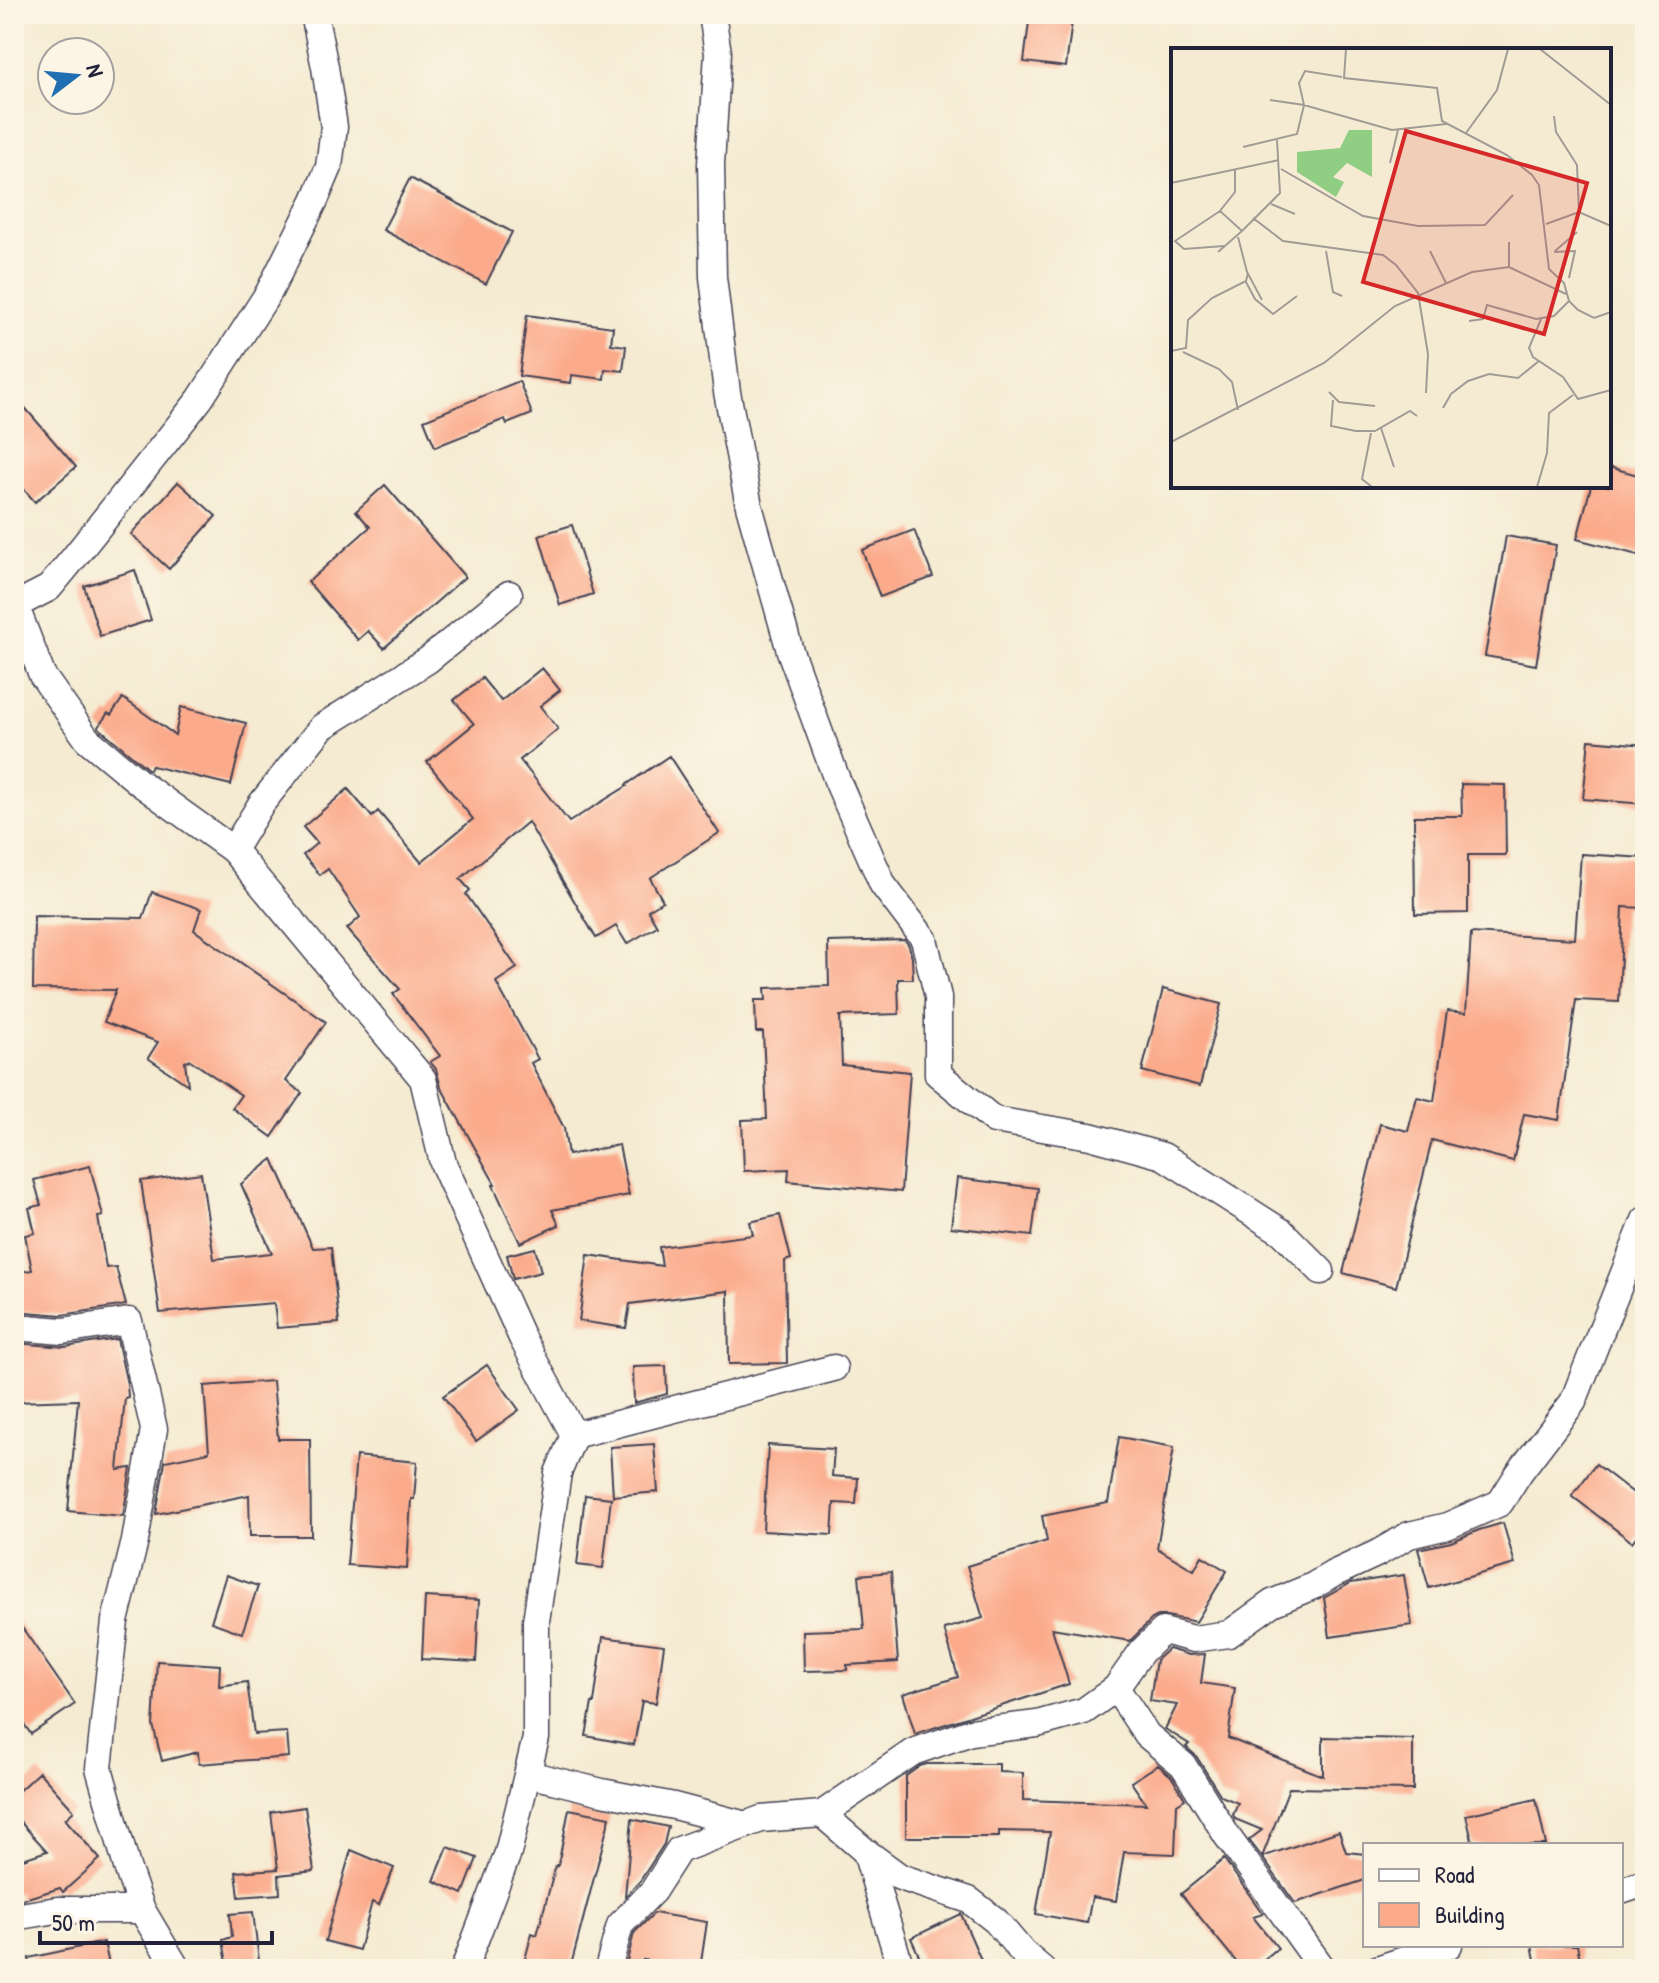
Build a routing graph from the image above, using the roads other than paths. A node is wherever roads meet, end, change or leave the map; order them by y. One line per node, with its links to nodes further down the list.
1 (314, 14): 4 (street)
2 (712, 14): 7 (street)
3 (509, 594): 5 (street)
4 (15, 605): 5 (street)
5 (233, 850): 10 (street)
6 (1645, 1220): 11 (street)
7 (1321, 1271)
8 (14, 1327): 18 (street)
9 (834, 1368): 10 (street)
10 (574, 1435): 12 (street)
11 (1116, 1688): 13 (street); 26 (street)
12 (528, 1774): 14 (street); 22 (street)
13 (822, 1814): 14 (street); 15 (street)
14 (746, 1825): 23 (street)
15 (866, 1852): 24 (street); 25 (street)
16 (1645, 1883): 17 (street)
17 (1623, 1890)
18 (142, 1910): 19 (street); 21 (street)
19 (14, 1917)
20 (1443, 1947): 27 (street)
21 (177, 1969)
22 (464, 1969)
23 (608, 1969)
24 (901, 1969)
25 (1042, 1969)
26 (1323, 1969)
27 (1377, 1969)

